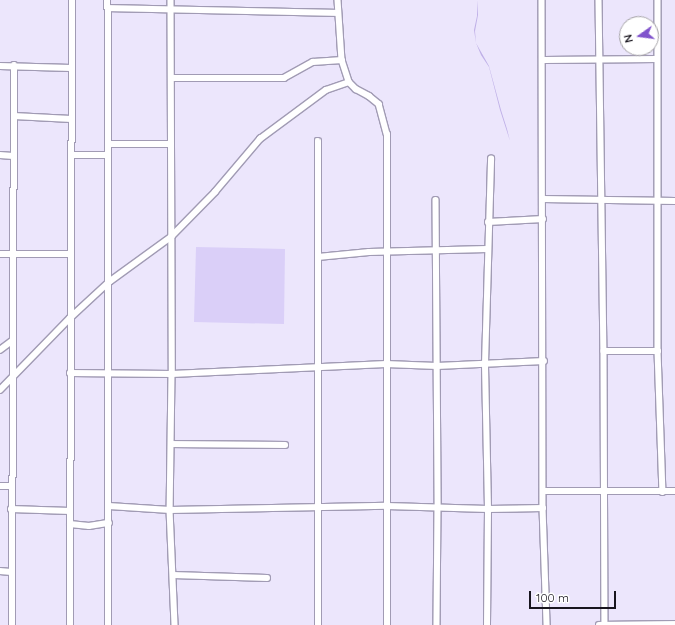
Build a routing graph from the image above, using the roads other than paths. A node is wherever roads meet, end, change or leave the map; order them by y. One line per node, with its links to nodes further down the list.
1 (72, 0): 17 (street)
2 (108, 0): 8 (street)
3 (171, 0): 9 (street)
4 (338, 0): 10 (street)
5 (542, 0): 13 (street)
6 (599, 0): 11 (street)
7 (658, 0): 14 (street)
8 (108, 8): 9 (street); 23 (street)
9 (171, 10): 10 (street); 18 (street)
10 (338, 13): 12 (street)
11 (599, 59): 13 (street); 14 (street); 32 (street)
12 (342, 60): 18 (street); 19 (street)
13 (544, 60): 30 (street)
14 (657, 60): 33 (street)
15 (0, 66): 16 (street)
16 (14, 66): 17 (street); 20 (street)
17 (71, 68): 21 (street)
18 (171, 78): 24 (street)
19 (349, 82): 37 (street); 39 (street)
20 (14, 116): 21 (street); 28 (street)
21 (71, 119): 25 (street)
22 (318, 141): 44 (street)
23 (108, 144): 24 (street); 26 (street)
24 (171, 144): 37 (street)
25 (71, 155): 26 (street); 42 (street)
26 (108, 155): 45 (street)
27 (0, 156): 28 (street)
28 (13, 156): 43 (street)
29 (491, 159): 36 (street)
30 (543, 199): 32 (street); 35 (street)
31 (436, 200): 40 (street)
32 (602, 200): 33 (street); 49 (street)
33 (658, 201): 34 (street); 50 (street)
34 (675, 201)
35 (543, 219): 36 (street); 51 (street)
36 (488, 222): 38 (street)
37 (171, 237): 45 (street); 58 (street)
38 (487, 249): 40 (street); 53 (street)
39 (386, 252): 40 (street); 44 (street); 52 (street)
40 (437, 252): 54 (street)
41 (0, 254): 43 (street)
42 (71, 254): 43 (street); 46 (street)
43 (13, 255): 47 (street)
44 (318, 257): 55 (street)
45 (109, 282): 46 (street); 57 (street)
46 (70, 318): 56 (street); 59 (street)
47 (12, 341): 48 (street); 59 (street)
48 (0, 350)
49 (604, 351): 50 (street); 67 (street)
50 (658, 351): 68 (street)
51 (544, 361): 53 (street); 65 (street)
52 (386, 364): 54 (street); 55 (street); 70 (street)
53 (485, 364): 54 (street); 73 (street)
54 (437, 366): 72 (street)
55 (318, 368): 58 (street); 71 (street)
56 (70, 373): 57 (street); 77 (street)
57 (109, 373): 58 (street); 69 (street)
58 (172, 374): 61 (street)
59 (12, 380): 60 (street); 64 (street)
60 (0, 390)
61 (171, 444): 62 (street); 76 (street)
62 (285, 445)
63 (0, 486): 64 (street)
64 (11, 486): 75 (street)
65 (544, 491): 67 (street); 74 (street)
66 (675, 491): 68 (street)
67 (604, 492): 68 (street); 95 (street)
68 (663, 492)
69 (109, 506): 76 (street); 78 (street)
70 (387, 506): 71 (street); 72 (street); 90 (street)
71 (318, 507): 76 (street); 89 (street)
72 (438, 507): 73 (street); 91 (street)
73 (488, 508): 74 (street); 92 (street)
74 (543, 508): 93 (street)
75 (11, 509): 77 (street); 81 (street)
76 (170, 510): 82 (street)
77 (70, 511): 79 (street)
78 (109, 523): 79 (street); 87 (street)
79 (70, 524): 86 (street)
80 (0, 571): 81 (street)
81 (11, 572): 85 (street)
82 (173, 575): 83 (street); 88 (street)
83 (267, 578)
84 (675, 624): 96 (street)
85 (12, 625)
86 (70, 625)
87 (109, 625)
88 (174, 625)
89 (318, 625)
90 (387, 625)
91 (437, 625)
92 (487, 625)
93 (547, 625)
94 (599, 625): 95 (street)
95 (605, 625): 96 (street)
96 (663, 625)

